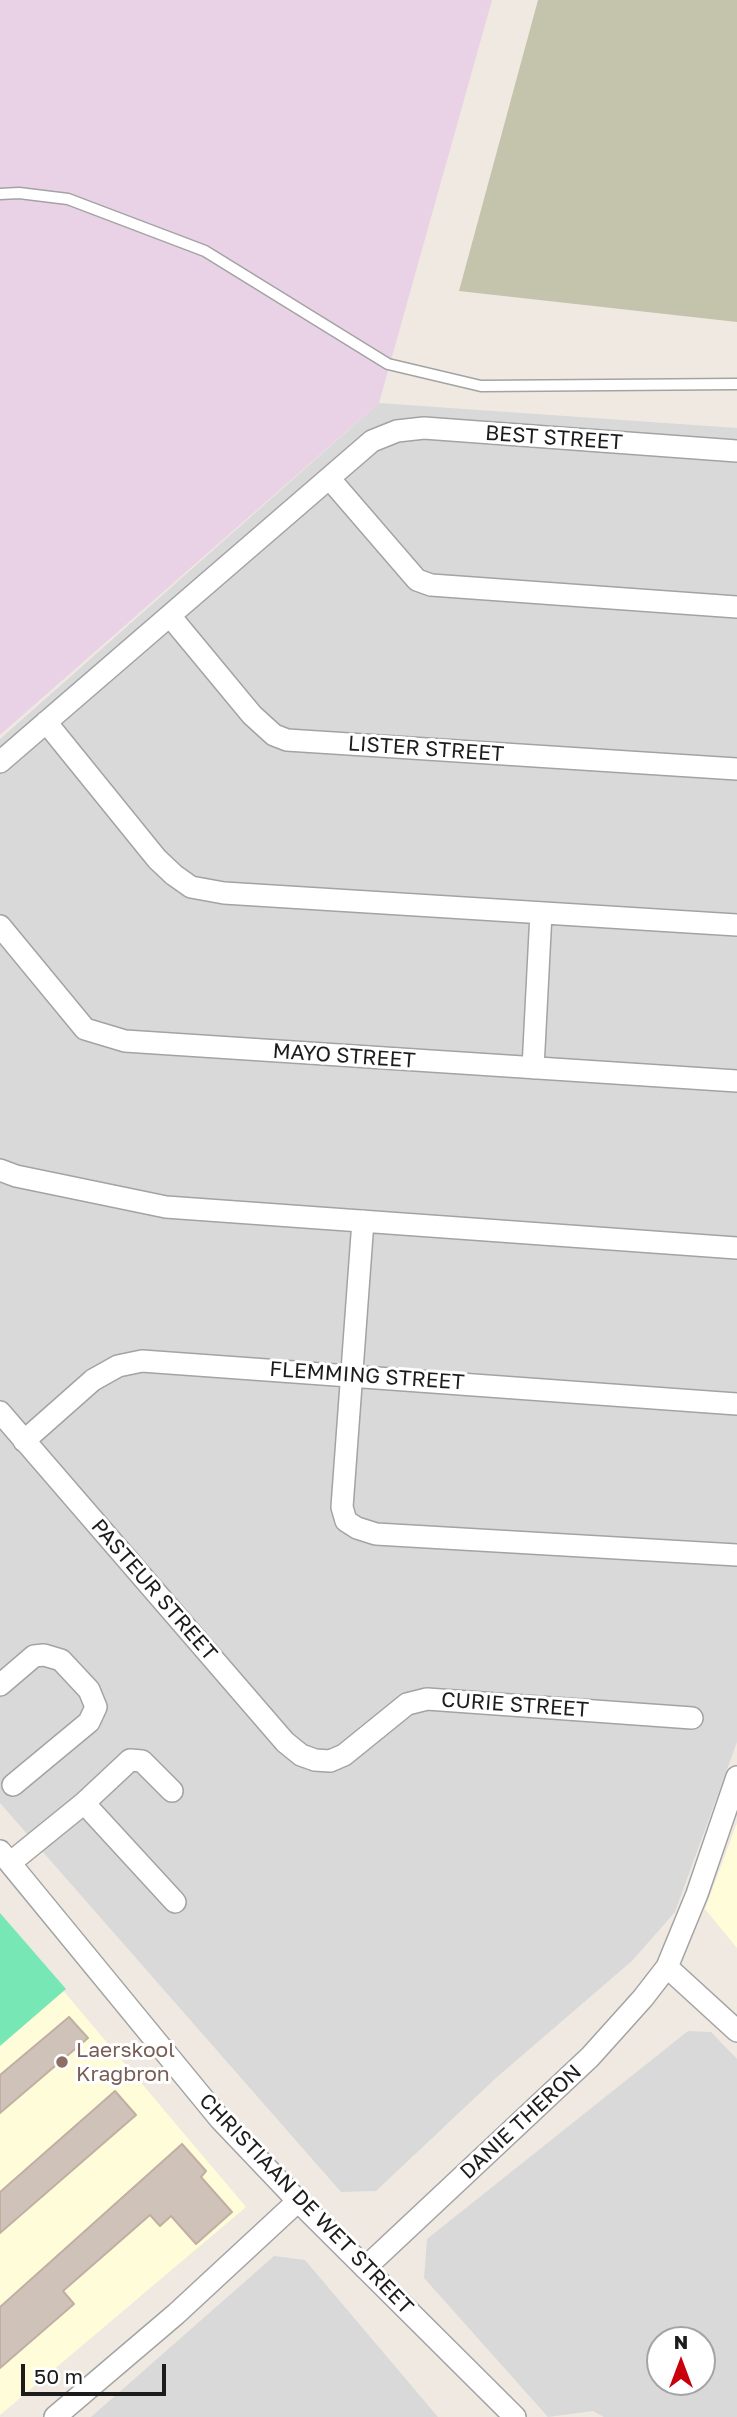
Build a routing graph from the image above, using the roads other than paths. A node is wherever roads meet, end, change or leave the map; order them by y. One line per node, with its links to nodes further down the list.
1 (0, 194): 2 (lane)
2 (737, 384)
3 (737, 451): 4 (street, BEST STREET)
4 (329, 478): 5 (street); 6 (street)
5 (737, 607)
6 (170, 616): 7 (street); 9 (street, LISTER STREET)
7 (46, 722): 8 (street); 10 (street)
8 (0, 762)
9 (737, 769)
10 (541, 913): 11 (street); 13 (street)
11 (737, 925)
12 (0, 926): 13 (street, MAYO STREET)
13 (533, 1068): 14 (street, MAYO STREET)
14 (737, 1081)
15 (0, 1170): 16 (street)
16 (363, 1222): 17 (street); 18 (street)
17 (737, 1248)
18 (351, 1375): 19 (street, FLEMMING STREET); 21 (street, FLEMMING STREET); 22 (street)
19 (737, 1404)
20 (0, 1412): 21 (street, PASTEUR STREET)
21 (24, 1441): 25 (street, PASTEUR STREET)
22 (737, 1555)
23 (0, 1685): 27 (street)
24 (692, 1718): 25 (street, CURIE STREET)
25 (314, 1760)
26 (737, 1777): 32 (street, DANIE THERON)
27 (13, 1785)
28 (172, 1791): 29 (street)
29 (83, 1803): 30 (street); 31 (street)
30 (5, 1857): 34 (street, CHRISTIAAN DE WET STREET)
31 (175, 1902)
32 (667, 1966): 33 (street); 35 (street, DANIE THERON)
33 (737, 2031)
34 (298, 2202): 35 (street, CHRISTIAAN DE WET STREET); 36 (street)
35 (365, 2268): 37 (street, CHRISTIAAN DE WET STREET)
36 (55, 2417)
37 (515, 2417)

